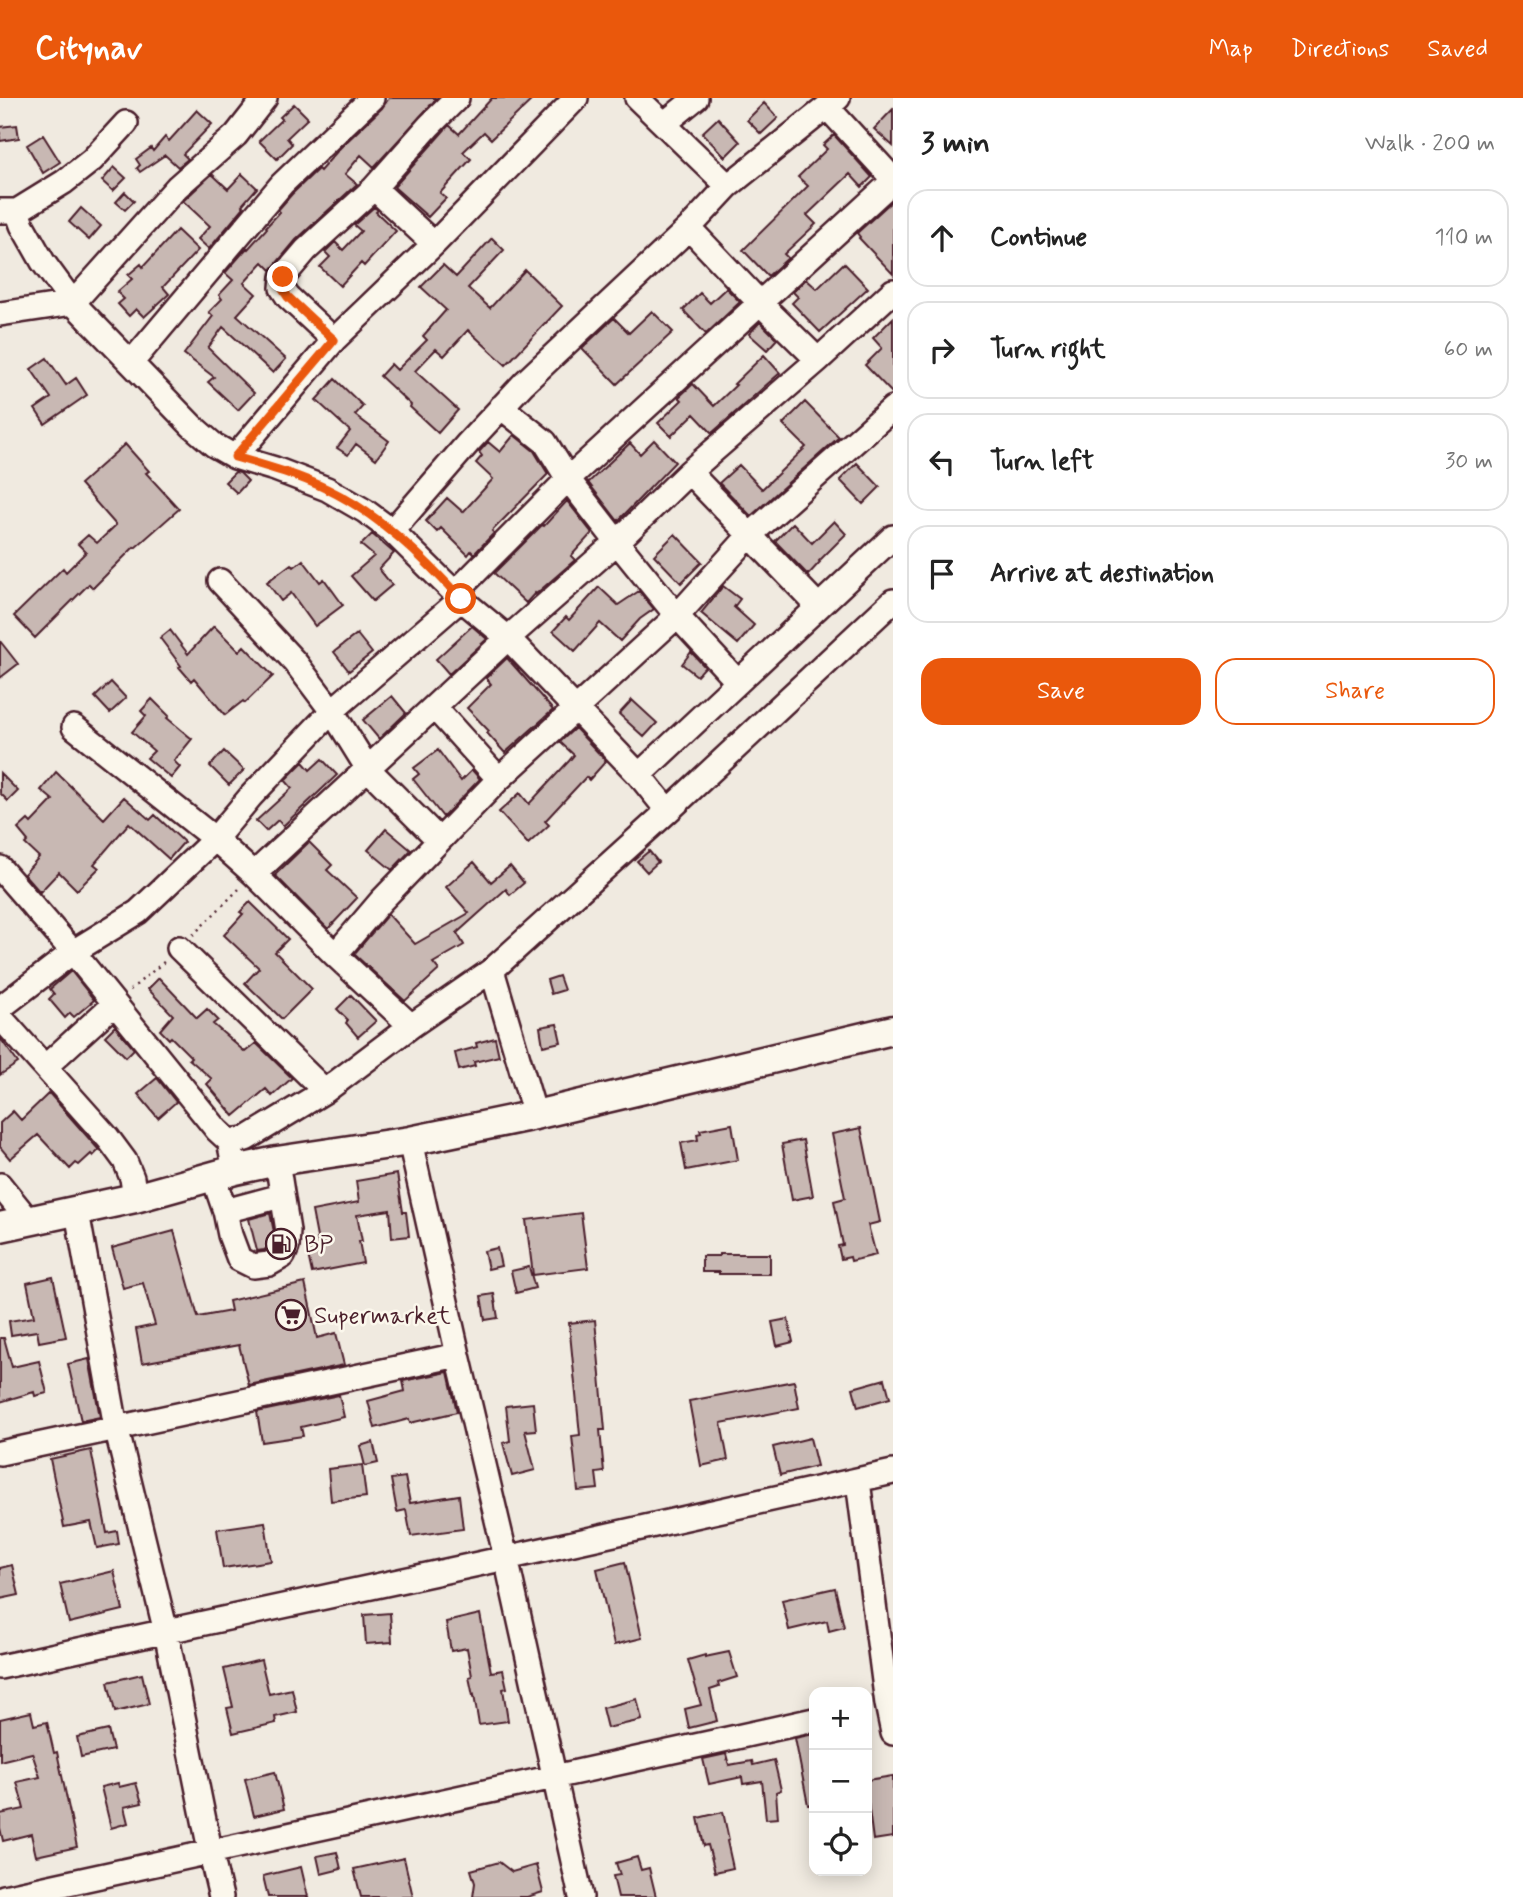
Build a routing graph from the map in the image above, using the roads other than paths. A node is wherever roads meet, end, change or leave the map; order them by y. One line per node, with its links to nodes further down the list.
1 (265, 98): 17 (street)
2 (372, 98): 22 (street)
3 (457, 98): 12 (street)
4 (576, 98): 15 (street)
5 (637, 98): 9 (street)
6 (696, 98): 9 (street)
7 (832, 103): 10 (street); 11 (street)
8 (126, 122): 13 (street)
9 (664, 124): 11 (street)
10 (893, 180): 18 (street)
11 (728, 186): 14 (street)
12 (374, 188): 15 (street); 20 (street)
13 (8, 211): 17 (street)
14 (689, 228): 18 (street); 23 (street)
15 (434, 244): 20 (street)
16 (890, 299): 21 (street)
17 (72, 303): 19 (street); 22 (street)
18 (760, 303): 21 (street); 27 (street)
19 (0, 314)
20 (334, 340): 25 (street)
21 (818, 360): 26 (street)
22 (131, 363): 25 (street)
23 (501, 407): 27 (street); 28 (street)
24 (893, 408): 29 (street)
25 (235, 457): 28 (street)
26 (689, 472): 29 (street); 31 (street)
27 (568, 480): 31 (street); 33 (street)
28 (392, 531): 33 (street)
29 (750, 535): 35 (street); 36 (street)
30 (893, 537): 35 (street)
31 (617, 542): 36 (street); 37 (street)
32 (219, 581): 41 (street)
33 (458, 596): 37 (street); 41 (street)
34 (893, 601): 46 (street)
35 (818, 606): 38 (street)
36 (677, 616): 38 (street); 40 (street)
37 (508, 638): 39 (street); 40 (street)
38 (737, 681): 44 (street)
39 (435, 708): 43 (street); 45 (street)
40 (576, 710): 44 (street); 45 (street)
41 (332, 712): 43 (street); 47 (street)
42 (74, 727): 47 (street)
43 (368, 769): 48 (street); 50 (street)
44 (639, 775): 46 (street)
45 (499, 779): 48 (street)
46 (668, 811): 54 (street)
47 (215, 839): 50 (street); 52 (street)
48 (439, 840): 53 (street)
49 (0, 868): 52 (street)
50 (254, 874): 53 (street)
51 (179, 948): 61 (street)
52 (73, 952): 55 (street); 56 (street)
53 (335, 955): 58 (street)
54 (492, 970): 58 (street); 62 (street)
55 (114, 1004): 60 (street); 64 (street)
56 (0, 1009)
57 (0, 1017): 60 (street)
58 (411, 1026): 61 (street)
59 (893, 1030): 62 (main road)
60 (45, 1067): 69 (street)
61 (325, 1091): 64 (street)
62 (535, 1115): 63 (main road)
63 (410, 1140): 65 (main road); 74 (street)
64 (229, 1142): 66 (street)
65 (276, 1161): 66 (main road); 68 (street)
66 (224, 1173): 69 (main road); 70 (street)
67 (0, 1185): 72 (street)
68 (281, 1196): 70 (street); 70 (street)
69 (135, 1198): 71 (main road)
70 (225, 1211)
71 (77, 1212): 72 (main road); 75 (street)
72 (29, 1221): 73 (main road)
73 (0, 1227)
74 (457, 1355): 75 (street); 79 (street)
75 (116, 1427): 76 (street); 80 (street)
76 (0, 1453)
77 (893, 1472): 78 (street)
78 (858, 1481): 79 (street); 82 (street)
79 (506, 1558): 80 (street); 85 (street)
80 (166, 1632): 81 (street); 86 (street)
81 (0, 1667)
82 (877, 1707): 84 (street)
83 (809, 1721): 85 (street)
84 (893, 1733)
85 (554, 1778): 86 (street); 89 (street)
86 (210, 1850): 87 (street); 88 (street)
87 (4, 1897)
88 (221, 1897)
89 (581, 1897)

